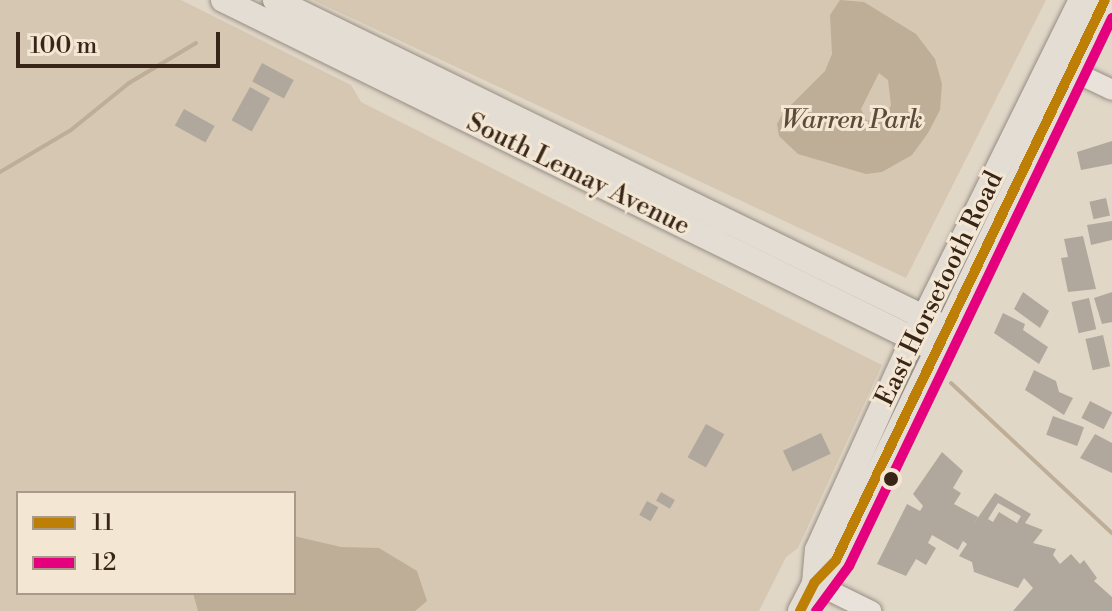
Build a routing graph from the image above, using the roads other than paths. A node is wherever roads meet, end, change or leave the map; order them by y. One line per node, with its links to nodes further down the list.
1 (223, 0): 7 (main road, South Lemay Avenue)
2 (275, 0): 7 (main road, South Lemay Avenue)
3 (1081, 0): 5 (main road, East Horsetooth Road)
4 (1105, 0): 5 (main road, East Horsetooth Road)
5 (1061, 66): 6 (street); 7 (main road, East Horsetooth Road)
6 (1112, 90)
7 (929, 333): 8 (main road, East Horsetooth Road)
8 (814, 583): 9 (main road, East Horsetooth Road); 10 (street)
9 (800, 611)
10 (871, 611)

